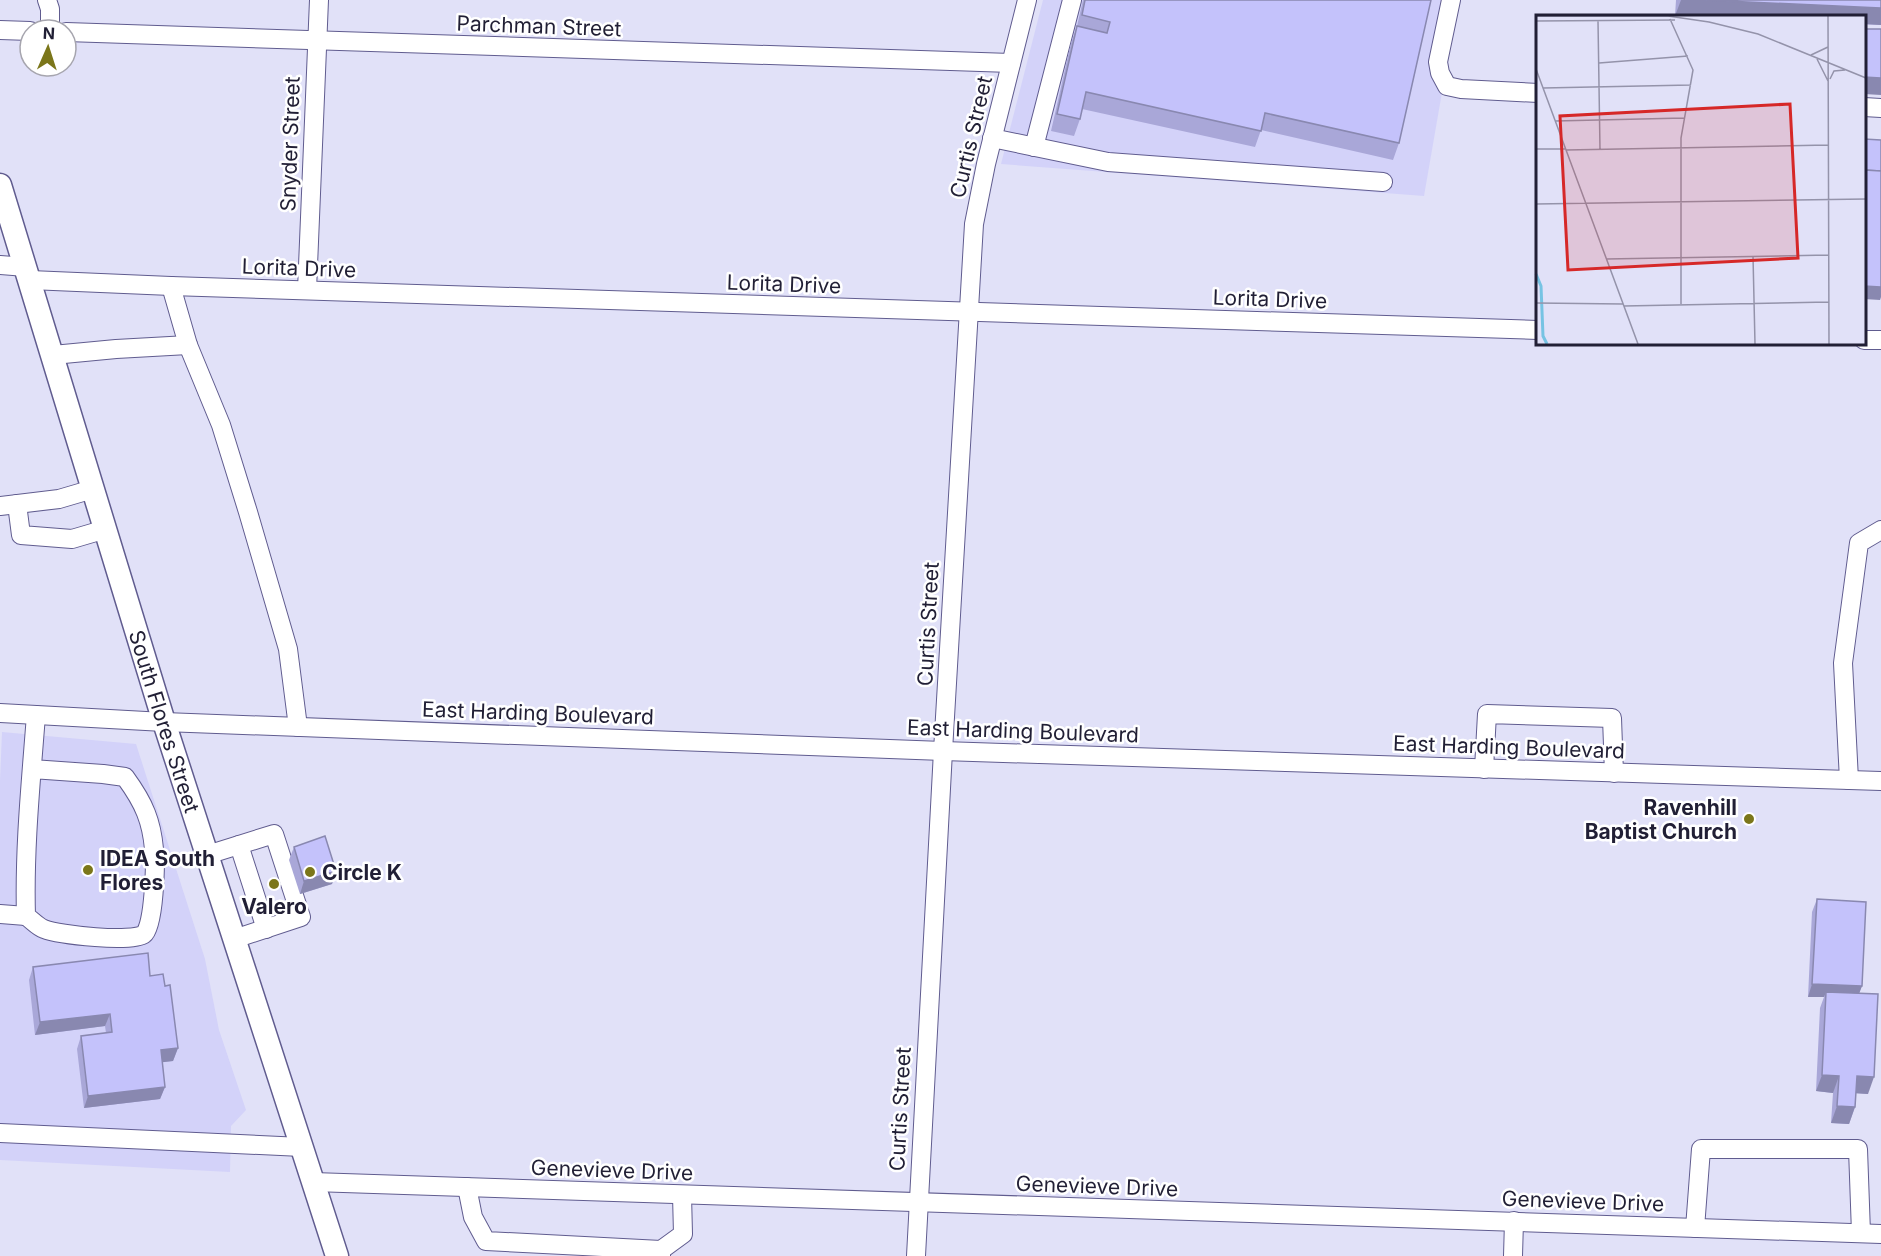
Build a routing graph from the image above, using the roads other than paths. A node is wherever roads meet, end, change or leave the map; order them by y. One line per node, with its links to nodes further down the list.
1 (47, 0): 6 (street)
2 (319, 0): 10 (street, Snyder Street)
3 (1027, 0): 11 (street, Curtis Street)
4 (1072, 0): 16 (street)
5 (1450, 0): 12 (street)
6 (50, 18)
7 (0, 30): 8 (street)
8 (18, 31)
9 (78, 32): 10 (street, Parchman Street)
10 (317, 41): 11 (street, Parchman Street); 22 (street, Snyder Street)
11 (1011, 63): 15 (street, Curtis Street)
12 (1536, 93)
13 (1866, 107): 14 (street)
14 (1881, 108)
15 (992, 138): 16 (street); 23 (street, Curtis Street)
16 (1034, 147): 17 (street)
17 (1383, 182)
18 (0, 185): 20 (main road, South Flores Street)
19 (0, 265): 20 (street, Lorita Drive)
20 (28, 273): 21 (street, Lorita Drive); 26 (main road, South Flores Street)
21 (171, 286): 22 (street, Lorita Drive); 25 (street)
22 (307, 290): 23 (street, Lorita Drive)
23 (969, 312): 24 (street, Lorita Drive); 35 (street, Curtis Street)
24 (1536, 330)
25 (188, 345): 26 (street); 34 (street)
26 (53, 356): 27 (main road, South Flores Street)
27 (93, 489): 28 (street); 29 (main road, South Flores Street)
28 (8, 505): 29 (street)
29 (106, 529): 33 (main road, South Flores Street)
30 (1881, 530): 39 (street)
31 (0, 713): 32 (street, East Harding Boulevard)
32 (36, 715): 33 (street, East Harding Boulevard); 36 (street)
33 (164, 722): 34 (street, East Harding Boulevard); 42 (main road, South Flores Street)
34 (298, 727): 35 (street, East Harding Boulevard)
35 (943, 751): 37 (street, East Harding Boulevard); 52 (street, Curtis Street)
36 (32, 769): 44 (street); 44 (street)
37 (1484, 769): 38 (street, East Harding Boulevard); 38 (street)
38 (1614, 773): 39 (street, East Harding Boulevard)
39 (1849, 780): 40 (street, East Harding Boulevard)
40 (1881, 781)
41 (239, 845): 42 (street); 45 (street); 45 (street)
42 (207, 855): 46 (main road, South Flores Street)
43 (0, 914): 44 (street)
44 (26, 916)
45 (266, 929): 46 (street)
46 (234, 939): 48 (main road, South Flores Street)
47 (0, 1133): 48 (street)
48 (302, 1147): 49 (main road, South Flores Street)
49 (313, 1182): 50 (street, Genevieve Drive); 58 (main road, South Flores Street)
50 (467, 1187): 51 (street, Genevieve Drive); 57 (street)
51 (682, 1195): 52 (street, Genevieve Drive); 57 (street)
52 (918, 1203): 53 (street, Genevieve Drive); 59 (street, Curtis Street)
53 (1514, 1221): 54 (street, Genevieve Drive); 60 (street)
54 (1695, 1228): 55 (street, Genevieve Drive); 55 (street)
55 (1861, 1233): 56 (street, Genevieve Drive)
56 (1881, 1234)
57 (661, 1253)
58 (337, 1256)
59 (916, 1256)
60 (1513, 1256)

